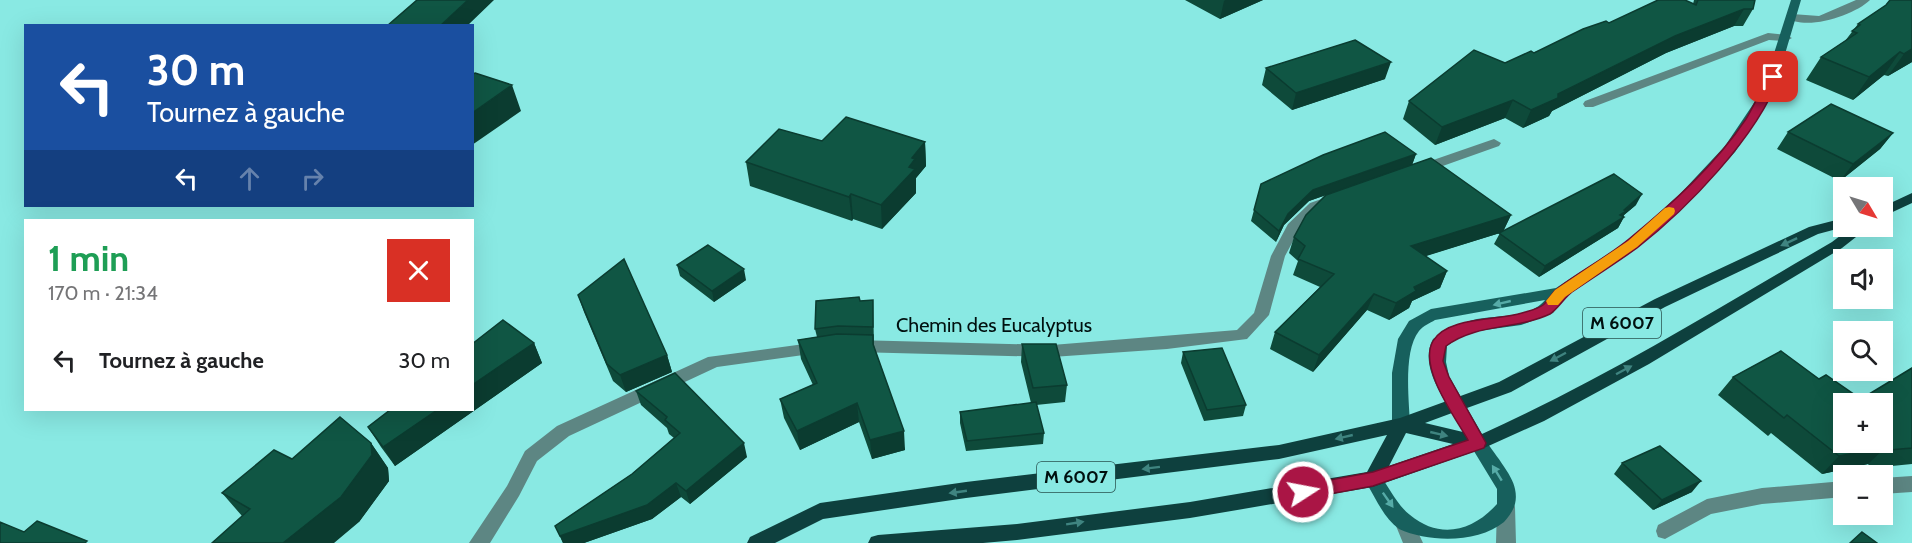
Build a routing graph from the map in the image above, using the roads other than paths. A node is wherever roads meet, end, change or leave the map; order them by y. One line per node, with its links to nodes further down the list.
1 (1796, 0): 3 (street)
2 (1864, 0): 3 (street)
3 (1792, 17): 4 (street)
4 (1786, 38): 5 (street); 13 (street)
5 (1589, 104)
6 (1494, 143): 7 (street)
7 (1405, 174)
8 (1349, 194): 24 (street, Chemin des Eucalyptus)
9 (1912, 197): 10 (main road)
10 (1893, 207)
11 (1833, 226): 14 (main road, M 6007, one-way to 14)
12 (1848, 237): 16 (main road, M 6007, one-way to 12)
13 (1560, 293): 14 (street); 15 (street, one-way to 15)
14 (1457, 406): 15 (main road, M 6007); 16 (main road)
15 (1401, 424): 16 (main road, one-way to 16); 17 (main road); 25 (main road, M 6007, one-way to 25)
16 (1478, 443): 17 (main road, M 6007); 21 (street, one-way to 16)
17 (1373, 479): 22 (street, one-way to 22); 26 (main road, M 6007, one-way to 17)
18 (1912, 484): 19 (street)
19 (1893, 485)
20 (1833, 490): 23 (street)
21 (1506, 507): 22 (street); 28 (street)
22 (1403, 521): 27 (street)
23 (1665, 531)
24 (478, 543)
25 (758, 543)
26 (878, 543)
27 (1413, 543)
28 (1506, 543)

